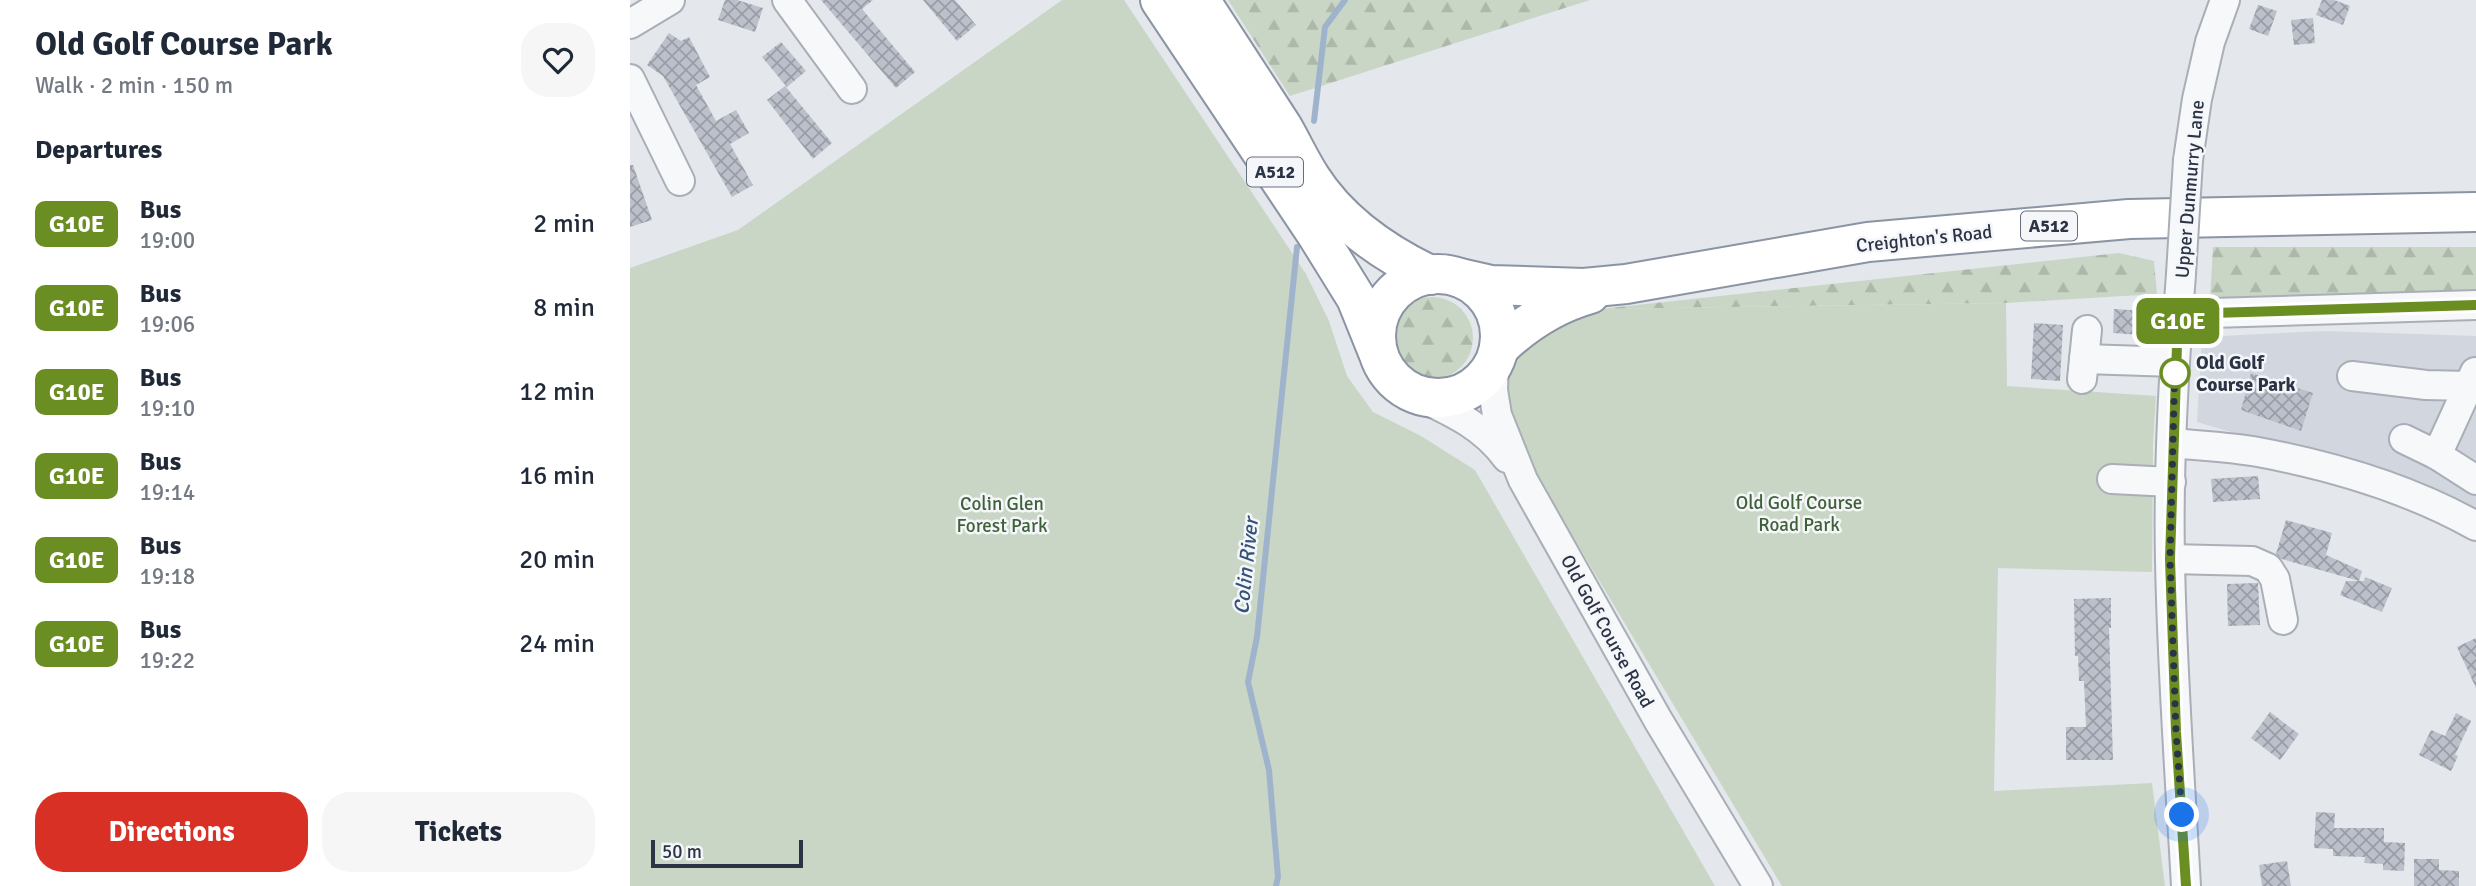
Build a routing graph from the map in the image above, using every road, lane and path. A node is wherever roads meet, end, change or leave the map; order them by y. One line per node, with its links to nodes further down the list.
1 (787, 0): 6 (street)
2 (1160, 0): 14 (highway, A512)
3 (1200, 0): 9 (highway, A512)
4 (2225, 0): 12 (street, Upper Dunmurry Lane, bridge)
5 (630, 79): 7 (street)
6 (852, 89)
7 (680, 181)
8 (2476, 212): 10 (highway, Creighton's Road / A512)
9 (1448, 276): 10 (highway, Creighton's Road / A512); 14 (highway); 15 (highway, A512)
10 (1626, 284): 15 (highway, Creighton's Road / A512)
11 (2476, 305): 12 (street)
12 (2178, 314): 16 (street, Upper Dunmurry Lane)
13 (2087, 330): 16 (street)
14 (1377, 350): 19 (highway, A512)
15 (1497, 356): 19 (highway, A512); 25 (street, Old Golf Course Road)
16 (2175, 362): 21 (street, Upper Dunmurry Lane)
17 (2353, 376): 18 (street)
18 (2472, 377): 22 (street)
19 (1414, 394): 25 (street)
20 (2404, 439): 22 (street)
21 (2172, 443): 26 (street, Upper Dunmurry Lane); 27 (street)
22 (2437, 455): 24 (street)
23 (2112, 479): 26 (street)
24 (2476, 480)
25 (1524, 481): 30 (street, Old Golf Course Road)
26 (2171, 482): 28 (street, Upper Dunmurry Lane)
27 (2476, 526)
28 (2170, 559): 29 (street); 31 (street, Upper Dunmurry Lane)
29 (2283, 620)
30 (1758, 886)
31 (2186, 886)

